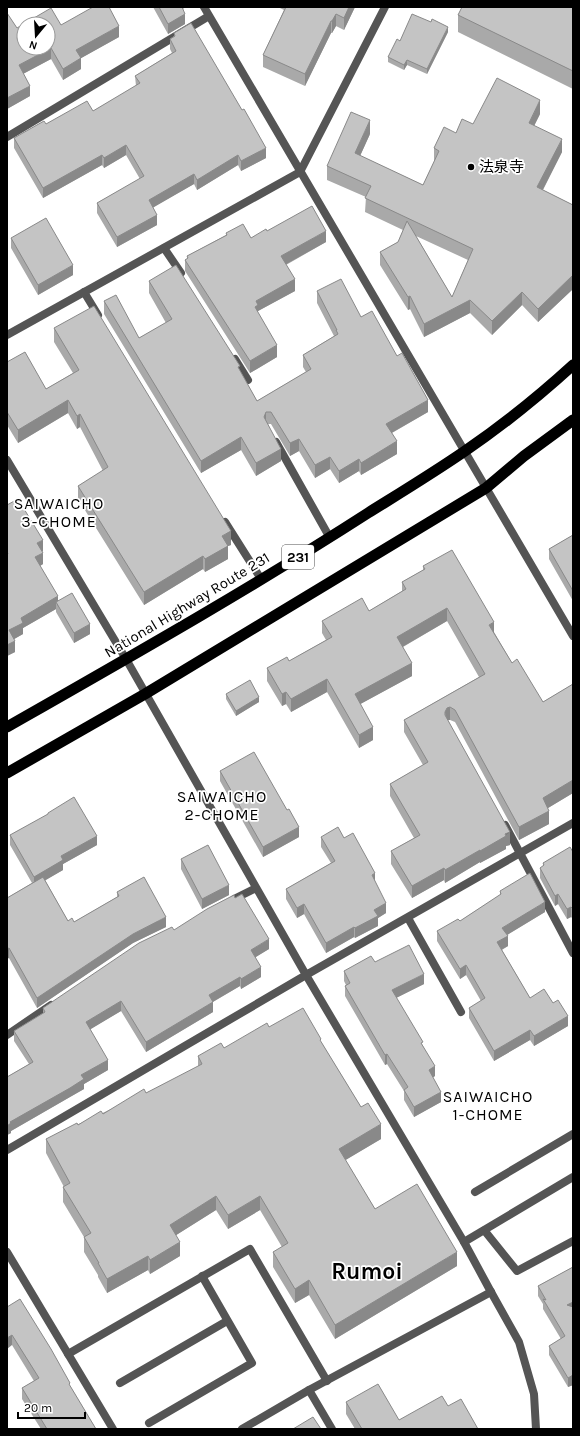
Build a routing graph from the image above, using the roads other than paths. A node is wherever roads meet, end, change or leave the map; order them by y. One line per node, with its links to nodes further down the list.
1 (204, 7): 3 (street)
2 (385, 7): 5 (street)
3 (209, 16): 4 (street); 5 (street)
4 (7, 137)
5 (300, 172): 6 (street); 16 (street)
6 (164, 248): 7 (street); 8 (street)
7 (185, 281)
8 (84, 292): 9 (street); 10 (street)
9 (104, 325)
10 (7, 335)
11 (232, 354): 13 (street)
12 (573, 364): 16 (highway, National Highway Route 231 / 231)
13 (248, 380)
14 (573, 420): 18 (highway, 231)
15 (272, 436): 20 (street)
16 (464, 452): 18 (street); 20 (highway, National Highway Route 231 / 231)
17 (7, 460): 23 (street)
18 (486, 488): 22 (street); 24 (highway, 231)
19 (219, 513): 21 (street)
20 (330, 538): 21 (highway, National Highway Route 231 / 231)
21 (261, 579): 23 (highway, National Highway Route 231 / 231)
22 (573, 636)
23 (126, 659): 24 (street); 25 (highway, National Highway Route 231 / 231)
24 (145, 694): 26 (highway, 231); 30 (street)
25 (7, 727)
26 (7, 772)
27 (502, 819): 29 (street)
28 (573, 823): 29 (street)
29 (520, 852): 32 (street); 33 (street)
30 (256, 888): 31 (street); 34 (street)
31 (228, 902)
32 (408, 918): 34 (street); 36 (street)
33 (573, 953)
34 (306, 975): 39 (street); 43 (street)
35 (59, 1000): 37 (street)
36 (461, 1012)
37 (7, 1035)
38 (573, 1134): 41 (street)
39 (7, 1150)
40 (573, 1177): 42 (street)
41 (476, 1192)
42 (484, 1230): 43 (street); 44 (street)
43 (464, 1242): 47 (street)
44 (573, 1242)
45 (7, 1252): 49 (street)
46 (202, 1276): 48 (street); 49 (street); 50 (street)
47 (491, 1292): 50 (street); 57 (street)
48 (228, 1321): 51 (street); 53 (street)
49 (68, 1354): 54 (street)
50 (327, 1381): 52 (street)
51 (120, 1383)
52 (309, 1390): 55 (street); 56 (street)
53 (149, 1423)
54 (113, 1429)
55 (242, 1429)
56 (332, 1429)
57 (536, 1429)

